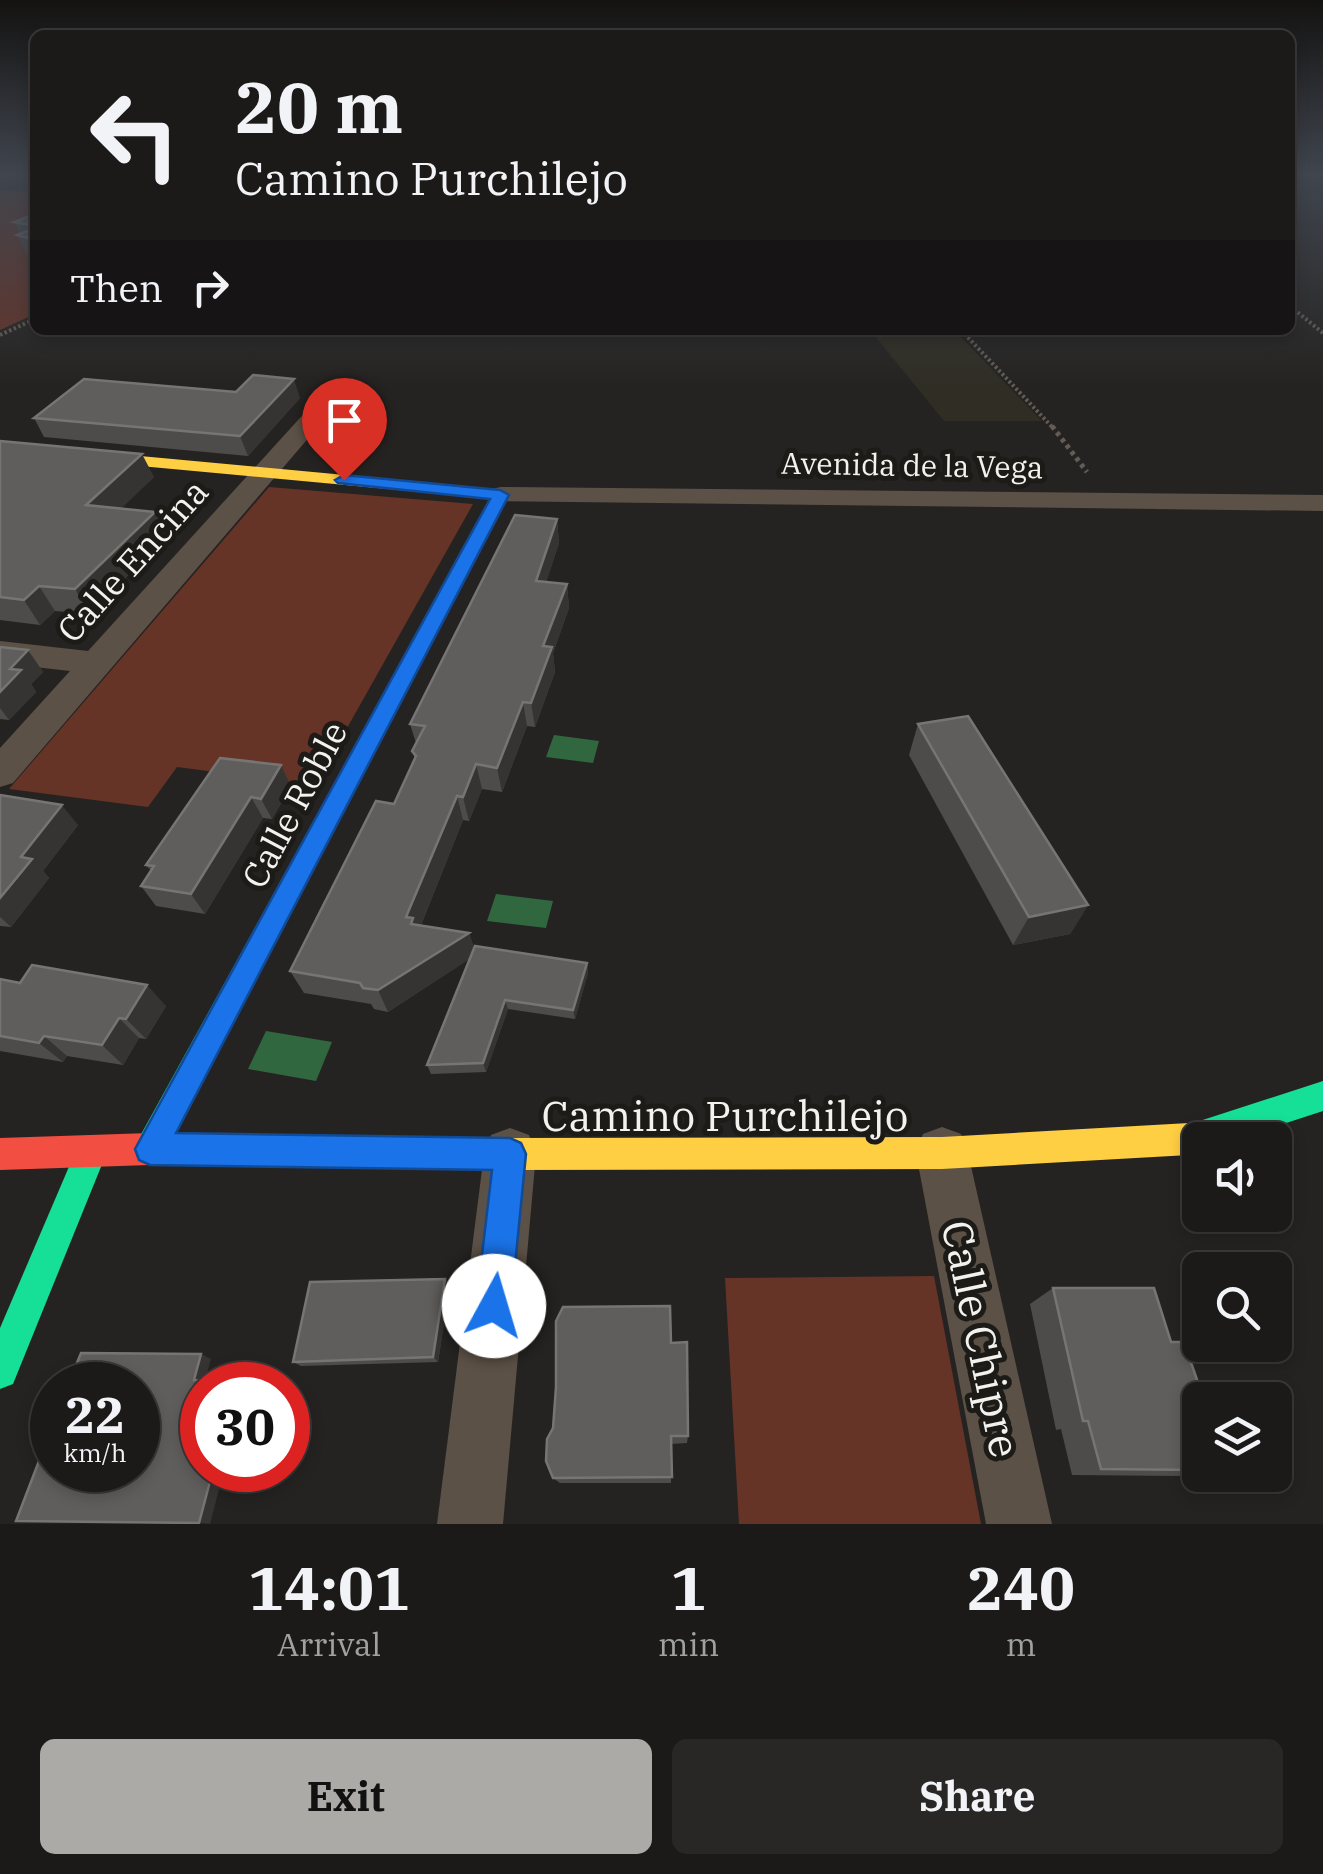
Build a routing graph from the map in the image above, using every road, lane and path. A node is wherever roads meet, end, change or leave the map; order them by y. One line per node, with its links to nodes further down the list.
1 (1295, 310): 3 (path)
2 (30, 321): 4 (path)
3 (1323, 332)
4 (0, 335)
5 (965, 335): 10 (path)
6 (327, 402): 8 (street, Calle Encina)
7 (0, 448): 8 (street)
8 (265, 472): 9 (street); 13 (street, Calle Encina)
9 (500, 495): 10 (street, Avenida de la Vega); 16 (street, Calle Roble)
10 (1110, 500): 11 (street, Avenida de la Vega)
11 (1323, 502)
12 (0, 652): 13 (street)
13 (96, 664): 14 (street, Calle Encina)
14 (0, 773)
15 (1323, 1096): 18 (street, Camino Purchilejo)
16 (150, 1149): 17 (street, Camino Purchilejo); 20 (street, Camino Purchilejo)
17 (91, 1152): 19 (street, Camino Purchilejo); 21 (street)
18 (942, 1153): 20 (street, Camino Purchilejo); 23 (street, Calle Chipre)
19 (0, 1154)
20 (510, 1154): 22 (street)
21 (0, 1371)
22 (470, 1524)
23 (1020, 1524)

